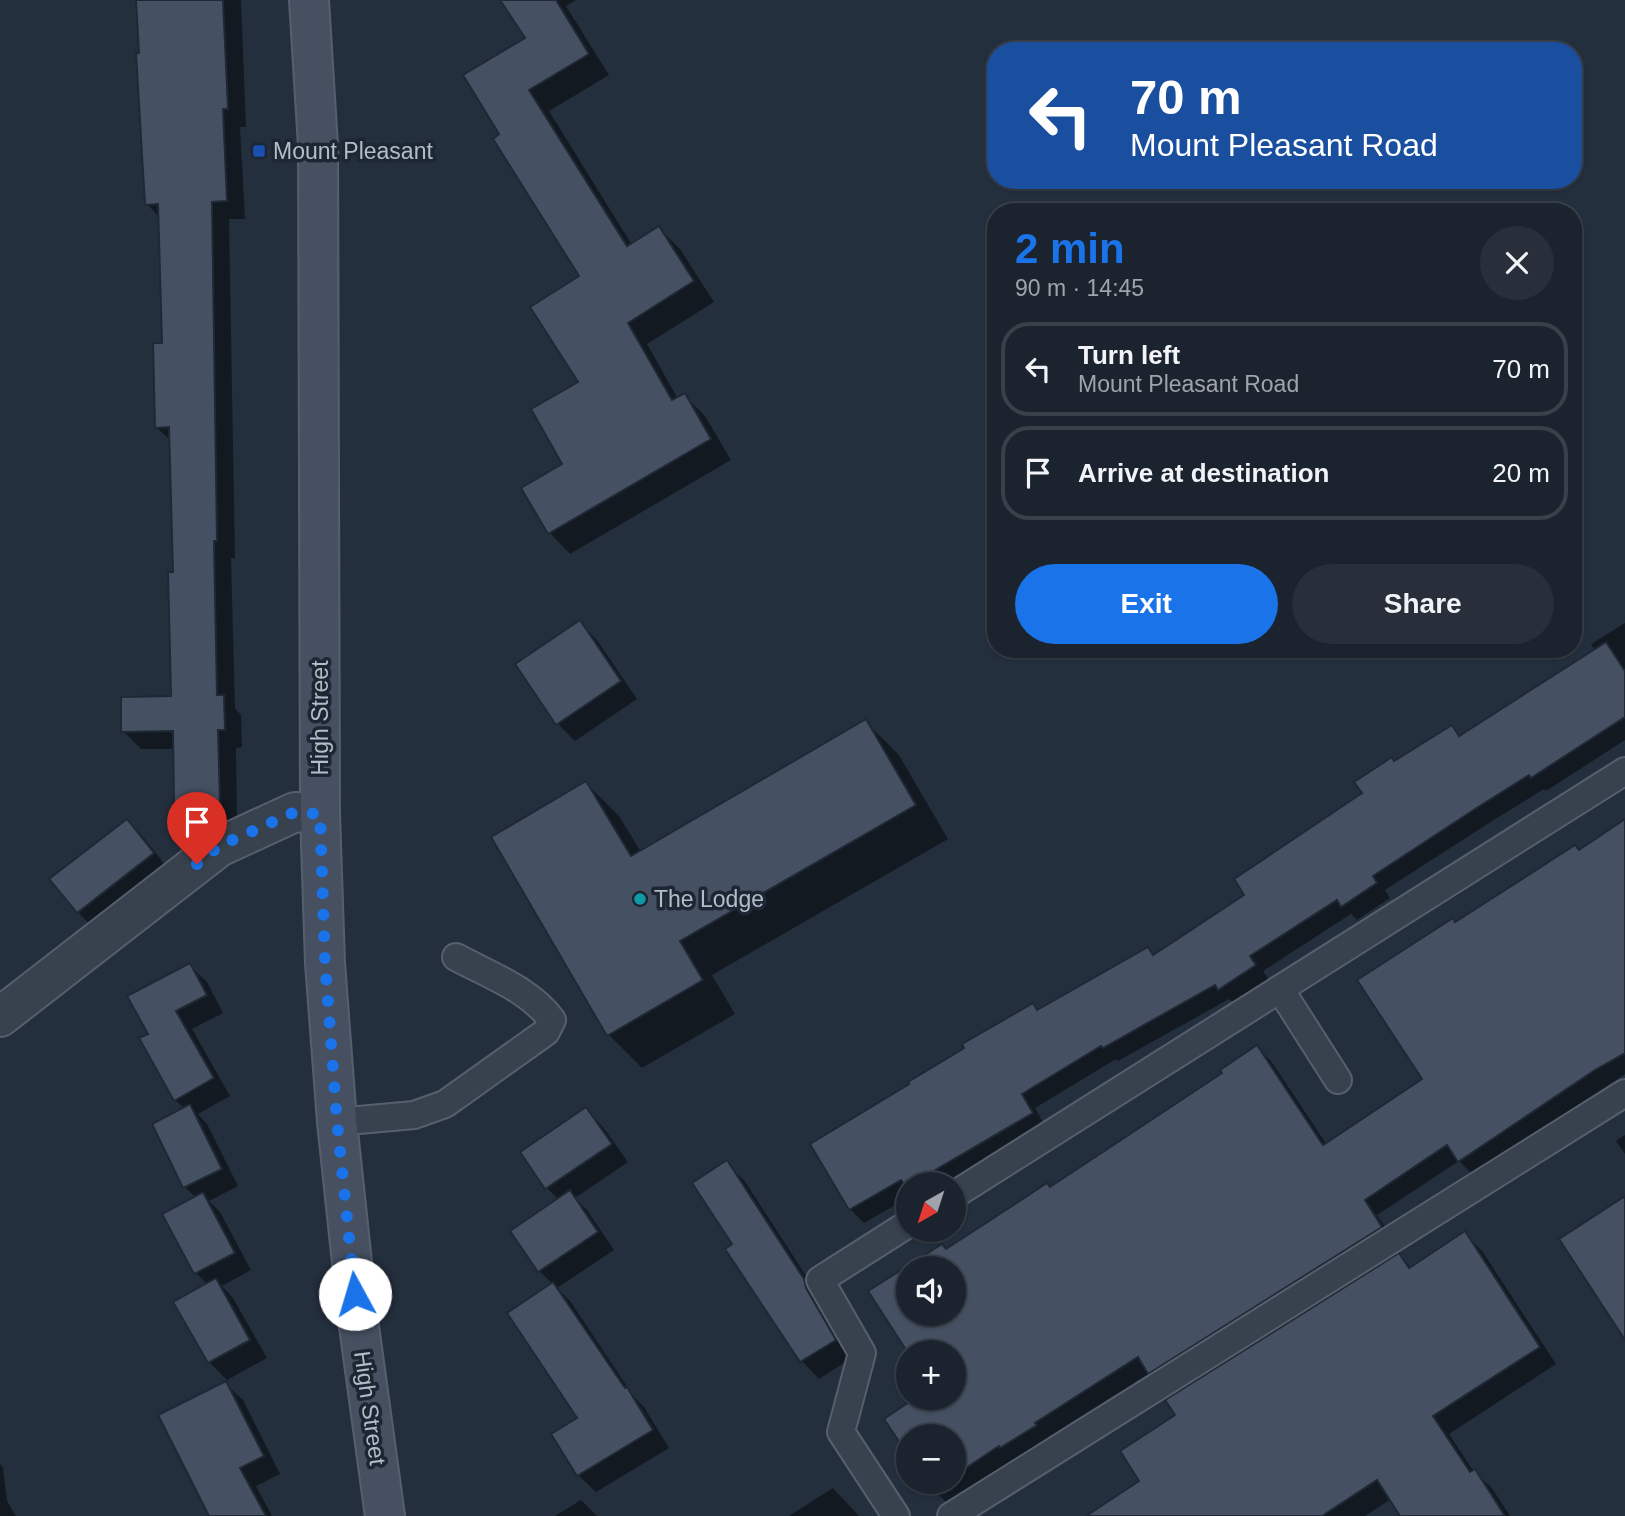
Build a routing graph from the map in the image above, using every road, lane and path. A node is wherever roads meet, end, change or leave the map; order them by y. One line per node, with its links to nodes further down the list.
1 (309, 0): 3 (street, High Street)
2 (1625, 771): 5 (lane)
3 (320, 814): 6 (street); 9 (street, High Street)
4 (456, 957): 9 (lane)
5 (1280, 989): 7 (lane); 10 (lane)
6 (0, 1017)
7 (1338, 1080)
8 (1625, 1093): 14 (lane)
9 (337, 1122): 12 (street, High Street)
10 (966, 1187)
11 (896, 1232): 13 (lane)
12 (385, 1516)
13 (896, 1516)
14 (951, 1516)

